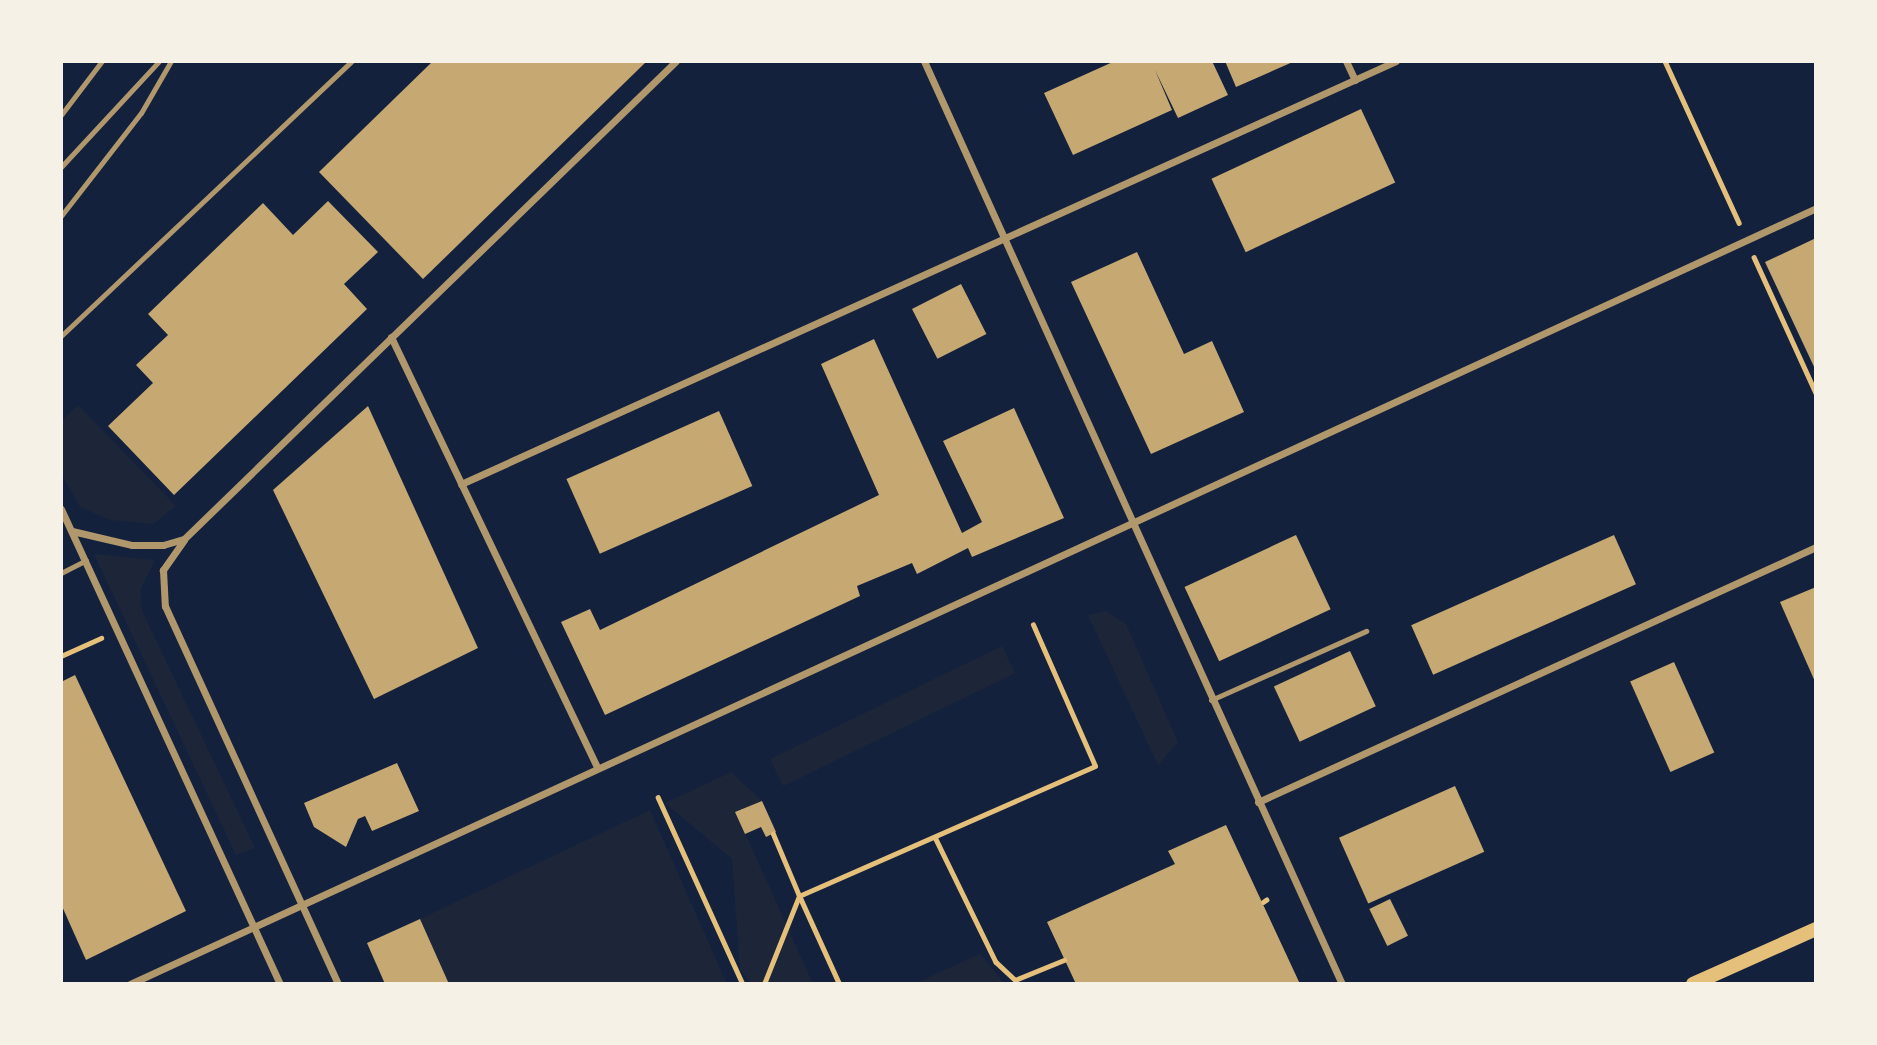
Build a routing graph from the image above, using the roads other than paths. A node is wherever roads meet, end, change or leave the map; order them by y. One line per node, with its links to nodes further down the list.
1 (102, 61): 10 (lane)
2 (159, 61): 11 (lane)
3 (171, 61): 13 (lane)
4 (352, 61): 15 (lane)
5 (676, 61): 16 (street)
6 (924, 61): 14 (street)
7 (1346, 61): 9 (street)
8 (1396, 61): 9 (street)
9 (1355, 80): 14 (street)
10 (61, 114)
11 (61, 167)
12 (1816, 208): 19 (street)
13 (61, 216)
14 (1004, 242): 17 (street); 19 (street)
15 (61, 336)
16 (391, 337): 17 (street); 21 (street)
17 (461, 484): 27 (street)
18 (61, 509): 20 (street)
19 (1130, 522): 26 (street); 27 (street)
20 (72, 531): 21 (street); 23 (street)
21 (184, 540): 29 (street)
22 (1816, 547): 28 (street)
23 (86, 560): 24 (lane); 30 (street)
24 (61, 573)
25 (1366, 631): 26 (lane)
26 (1211, 700): 28 (street)
27 (597, 768): 29 (street)
28 (1258, 802): 35 (street)
29 (301, 904): 30 (street); 34 (street)
30 (253, 925): 32 (street); 33 (street)
31 (1816, 929): 36 (main road)
32 (130, 984)
33 (280, 984)
34 (338, 984)
35 (1342, 984)
36 (1693, 984)

